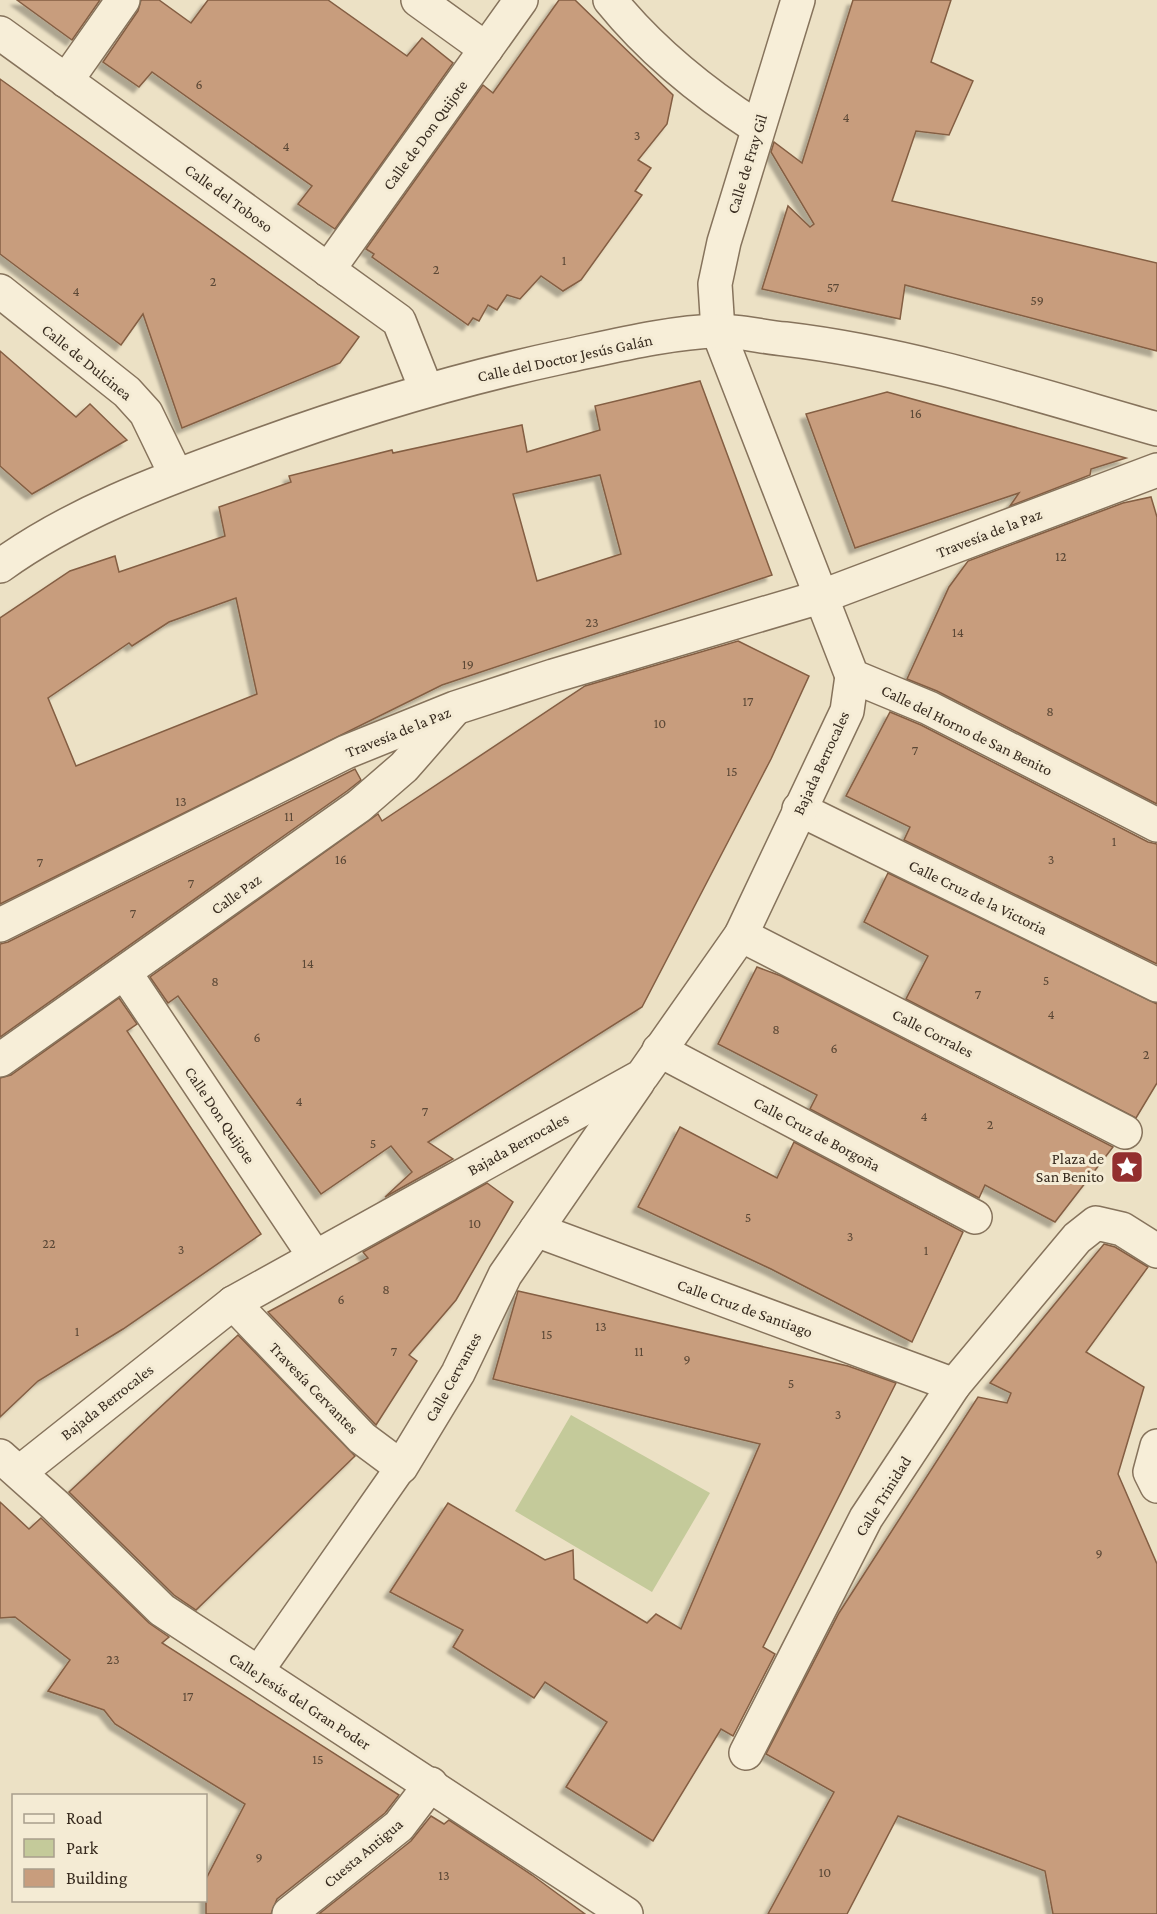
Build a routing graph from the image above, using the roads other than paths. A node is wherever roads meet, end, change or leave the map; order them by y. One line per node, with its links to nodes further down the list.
1 (123, 0): 8 (street)
2 (418, 0): 7 (street)
3 (521, 0): 7 (street, Calle de Don Quijote)
4 (610, 0): 9 (street)
5 (798, 0): 9 (street, Calle de Fray Gil)
6 (0, 33): 8 (street, Calle del Toboso)
7 (486, 49): 10 (street, Calle de Don Quijote)
8 (66, 81): 10 (street, Calle del Toboso)
9 (758, 128): 12 (street, Calle de Fray Gil)
10 (328, 270): 13 (street, Calle del Toboso)
11 (0, 291): 16 (street, Calle de Dulcinea)
12 (718, 331): 13 (street, Calle del Doctor Jesús Galán); 14 (street, Calle del Doctor Jesús Galán); 18 (street)
13 (426, 389): 16 (street, Calle del Doctor Jesús Galán)
14 (1157, 429)
15 (1157, 470): 18 (street, Travesía de la Paz)
16 (176, 475): 17 (street, Calle del Doctor Jesús Galán)
17 (0, 566)
18 (820, 597): 19 (street); 20 (street, Travesía de la Paz)
19 (852, 676): 21 (street, Bajada Berrocales); 22 (street, Calle del Horno de San Benito)
20 (455, 708): 23 (street, Travesía de la Paz); 25 (street, Calle Paz)
21 (799, 808): 24 (street, Bajada Berrocales); 26 (street, Calle Cruz de la Victoria)
22 (1157, 825)
23 (0, 925)
24 (741, 935): 28 (street, Bajada Berrocales); 29 (street, Calle Corrales)
25 (125, 973): 27 (street, Calle Paz); 33 (street, Calle Don Quijote)
26 (1157, 985)
27 (0, 1060)
28 (651, 1063): 30 (street, Calle Cruz de Borgoña); 31 (street, Calle Cervantes); 33 (street, Bajada Berrocales)
29 (1125, 1132)
30 (975, 1216)
31 (536, 1230): 35 (street, Calle Cruz de Santiago); 38 (street, Calle Cervantes)
32 (1157, 1251): 35 (street, Calle Trinidad)
33 (315, 1257): 34 (street, Bajada Berrocales)
34 (233, 1303): 37 (street, Bajada Berrocales); 38 (street, Travesía Cervantes)
35 (954, 1385): 41 (street, Calle Trinidad)
36 (1157, 1446): 39 (street)
37 (10, 1464): 40 (street, Calle Jesús del Gran Poder)
38 (401, 1467): 40 (street, Calle Cervantes)
39 (1157, 1485)
40 (256, 1674): 42 (street, Calle Jesús del Gran Poder)
41 (746, 1753)
42 (431, 1784): 43 (street, Cuesta Antigua); 44 (street, Calle Jesús del Gran Poder)
43 (289, 1914)
44 (626, 1914)

